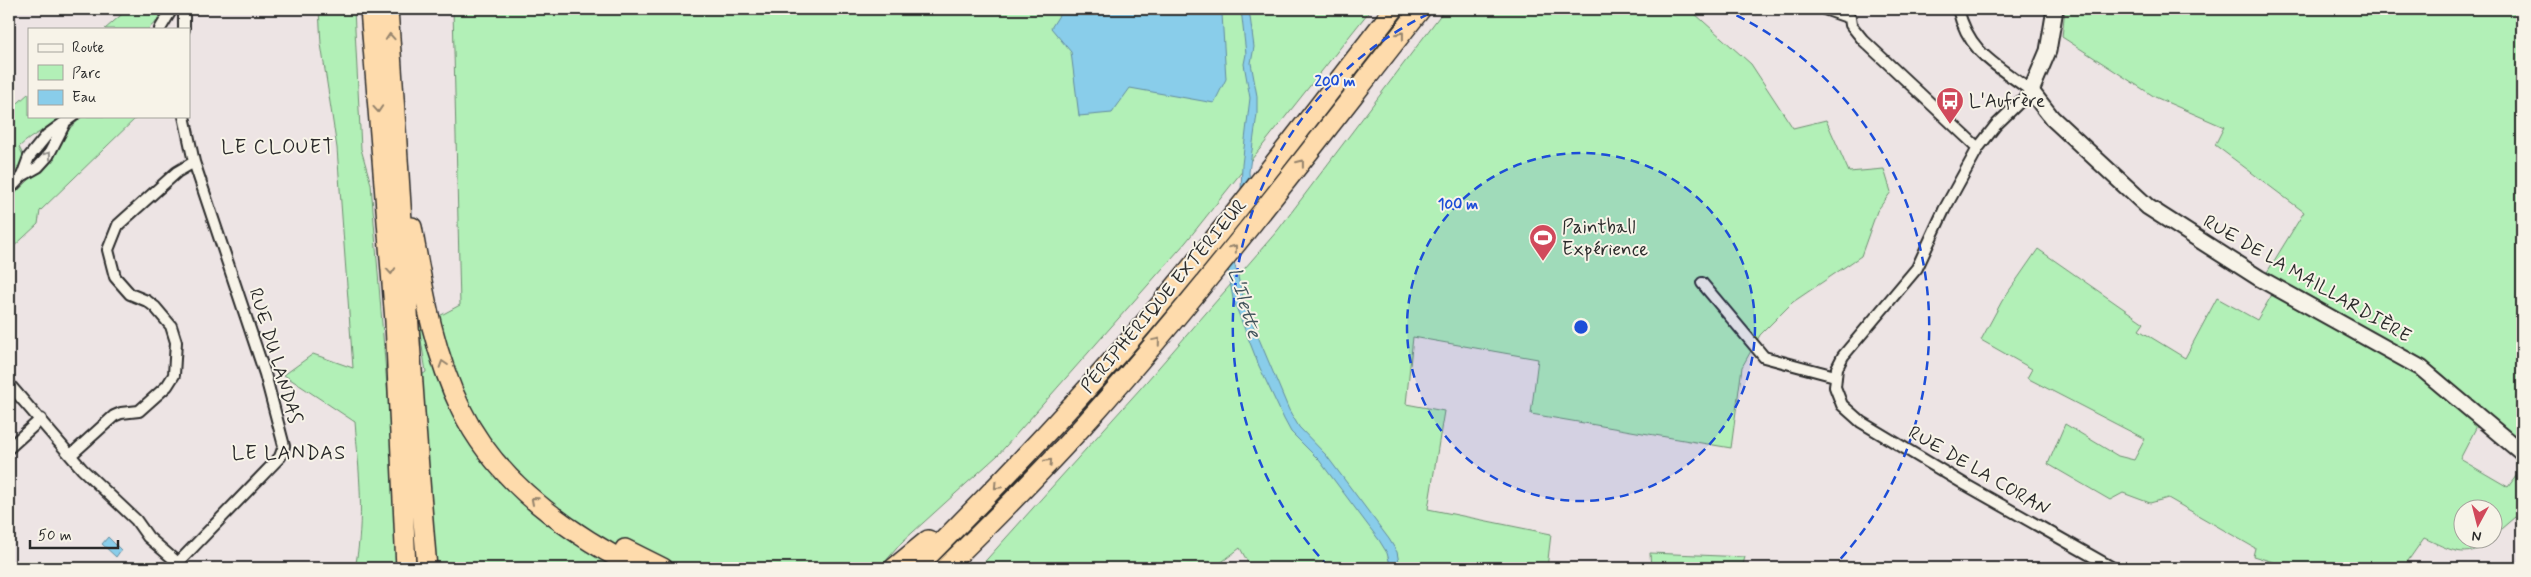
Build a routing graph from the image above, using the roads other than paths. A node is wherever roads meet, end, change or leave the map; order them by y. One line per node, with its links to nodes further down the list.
1 (172, 9): 12 (street)
2 (370, 9): 24 (highway, one-way to 24)
3 (388, 9): 19 (highway, one-way to 3)
4 (1394, 9): 31 (highway, PÉRIPHÉRIQUE EXTÉRIEUR, one-way to 31)
5 (1421, 9): 30 (highway, one-way to 5)
6 (1824, 9): 11 (street)
7 (1856, 9): 11 (street)
8 (1958, 9): 14 (street)
9 (2055, 9): 14 (street)
10 (184, 16): 13 (street)
11 (1850, 18): 17 (street)
12 (162, 25)
13 (184, 28)
14 (2031, 91): 17 (street); 28 (street, RUE DE LA MAILLARDIÈRE)
15 (71, 118): 20 (street)
16 (184, 118): 18 (street, RUE DU LANDAS)
17 (1978, 148): 22 (street)
18 (194, 162): 29 (street); 33 (street, RUE DU LANDAS)
19 (400, 173): 24 (highway); 32 (highway, one-way to 19)
20 (9, 190)
21 (1702, 283): 22 (street)
22 (1835, 376): 43 (street, RUE DE LA CORAN)
23 (9, 384): 25 (street)
24 (406, 409): 27 (highway)
25 (41, 420): 26 (street); 29 (street)
26 (9, 448)
27 (409, 450): 34 (highway); 35 (highway); 36 (highway)
28 (2522, 453)
29 (72, 454): 33 (street)
30 (1015, 497): 41 (highway); 42 (highway)
31 (971, 514): 39 (highway); 40 (highway, PÉRIPHÉRIQUE EXTÉRIEUR)
32 (573, 530): 37 (highway); 38 (highway)
33 (175, 566)
34 (406, 568)
35 (418, 568)
36 (427, 568)
37 (637, 568)
38 (663, 568)
39 (894, 568)
40 (916, 568)
41 (945, 568)
42 (960, 568)
43 (2113, 568)

